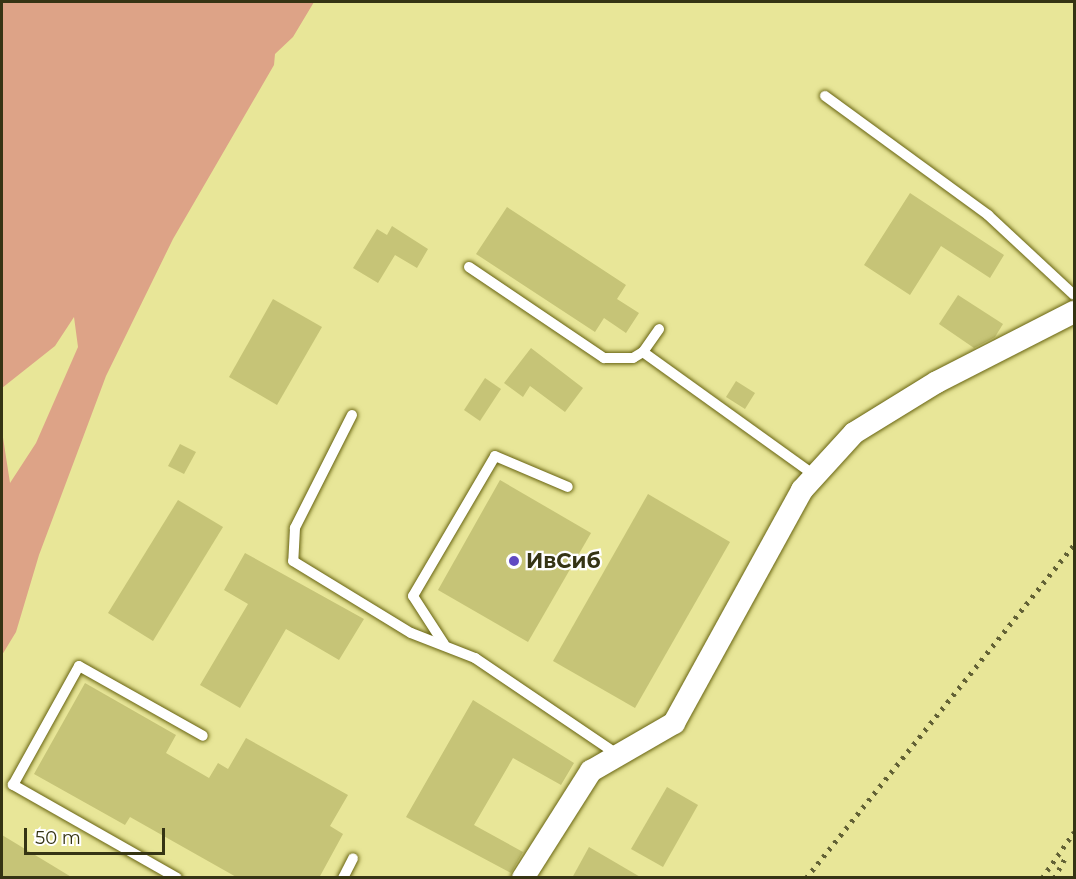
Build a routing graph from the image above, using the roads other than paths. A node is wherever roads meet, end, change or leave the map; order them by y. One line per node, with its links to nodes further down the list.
1 (825, 96): 3 (lane)
2 (469, 267): 6 (lane)
3 (1074, 295)
4 (1074, 312): 8 (street)
5 (659, 329): 6 (lane)
6 (643, 352): 8 (lane)
7 (352, 415): 10 (lane)
8 (813, 476): 12 (street)
9 (568, 487): 10 (lane)
10 (444, 644): 12 (lane)
11 (203, 735): 14 (lane)
12 (618, 754): 16 (street)
13 (353, 858): 15 (lane)
14 (177, 878)
15 (343, 878)
16 (523, 878)

